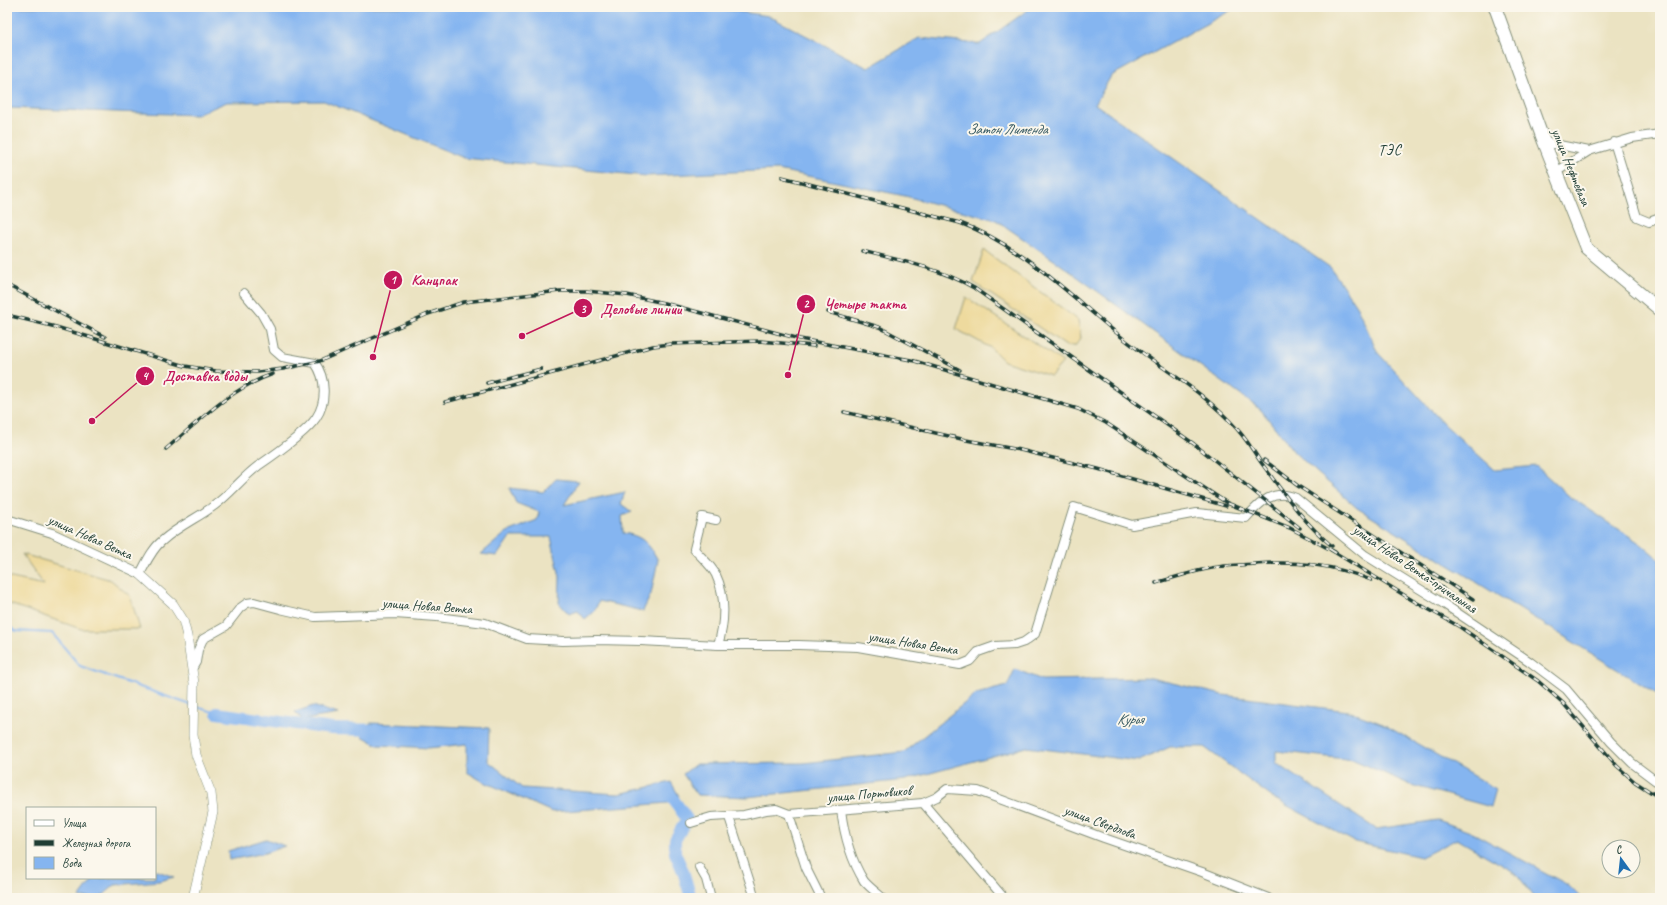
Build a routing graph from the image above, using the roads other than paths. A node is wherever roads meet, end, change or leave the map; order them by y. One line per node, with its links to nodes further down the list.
1 (1494, 7): 3 (main road, улица Нефтебаза)
2 (1660, 134): 4 (street)
3 (1544, 142): 5 (street); 6 (main road, улица Нефтебаза)
4 (1614, 142): 5 (street); 7 (street)
5 (1589, 151): 6 (street)
6 (1556, 172): 9 (main road, улица Нефтебаза)
7 (1660, 218)
8 (244, 293): 13 (street, улица Новая Ветка)
9 (1660, 310)
10 (1074, 507): 14 (street, улица Новая Ветка); 16 (street, улица Новая Ветка-причальная)
11 (7, 519): 13 (street, улица Новая Ветка)
12 (716, 520): 14 (street)
13 (140, 574): 15 (street)
14 (718, 645): 15 (street, улица Новая Ветка)
15 (192, 669): 23 (street)
16 (1660, 784)
17 (923, 802): 18 (street, улица Портовиков); 28 (street, улица Портовиков); 29 (street, улица Свердлова)
18 (841, 810): 19 (street, улица Портовиков); 27 (street)
19 (789, 814): 20 (street, улица Портовиков); 26 (street)
20 (729, 817): 21 (street, улица Портовиков); 25 (street)
21 (690, 823)
22 (700, 867): 24 (street)
23 (193, 898)
24 (711, 898)
25 (755, 898)
26 (822, 898)
27 (883, 898)
28 (1004, 898)
29 (1268, 898)

